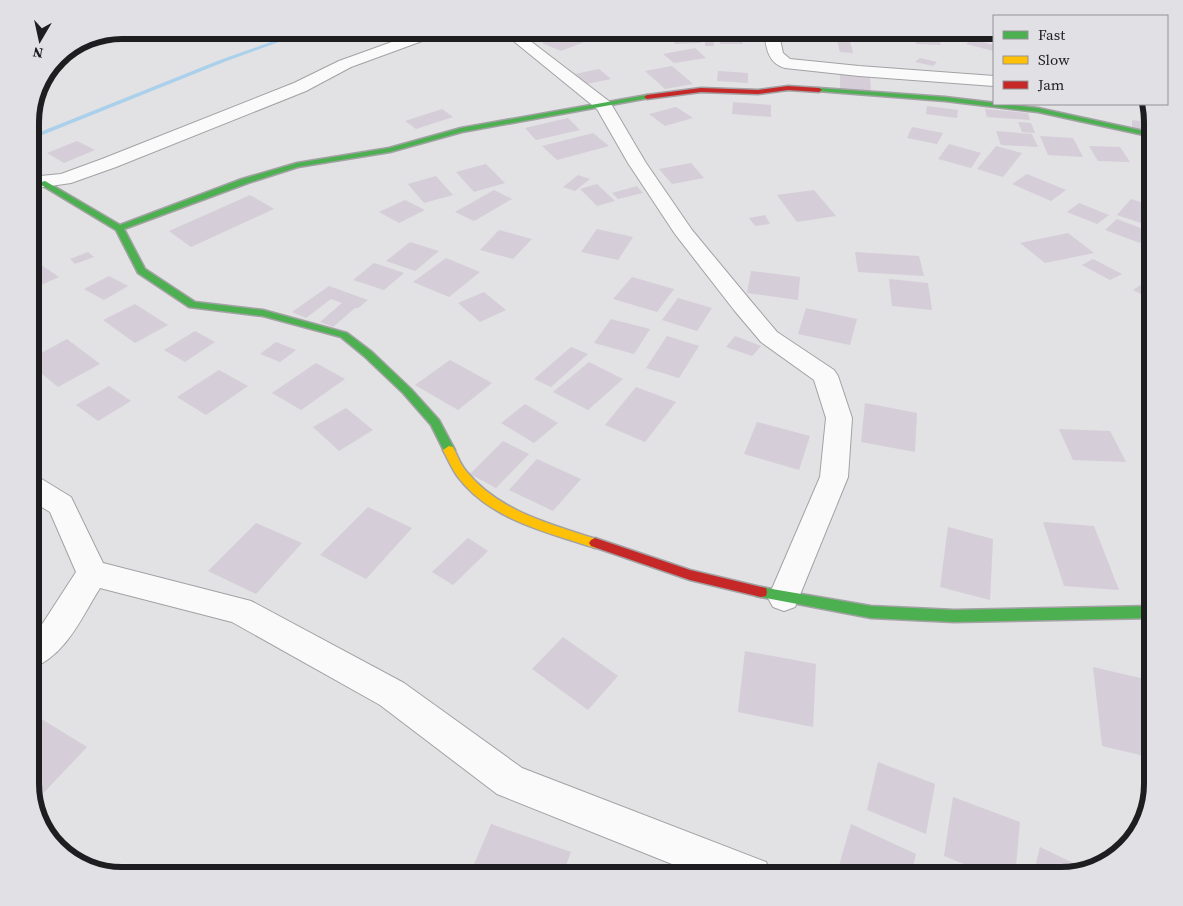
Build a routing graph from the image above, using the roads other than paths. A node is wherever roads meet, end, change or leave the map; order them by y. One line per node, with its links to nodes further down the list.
1 (414, 39): 9 (street)
2 (518, 39): 7 (street)
3 (773, 39): 4 (street)
4 (993, 82)
5 (993, 104): 7 (street)
6 (999, 105): 8 (street)
7 (604, 106): 11 (street); 14 (street)
8 (1144, 133)
9 (39, 183)
10 (39, 185): 11 (street)
11 (119, 228): 14 (street)
12 (39, 492): 13 (street)
13 (92, 572): 16 (street); 17 (street)
14 (784, 598): 15 (street)
15 (1144, 612)
16 (39, 646)
17 (729, 867)

